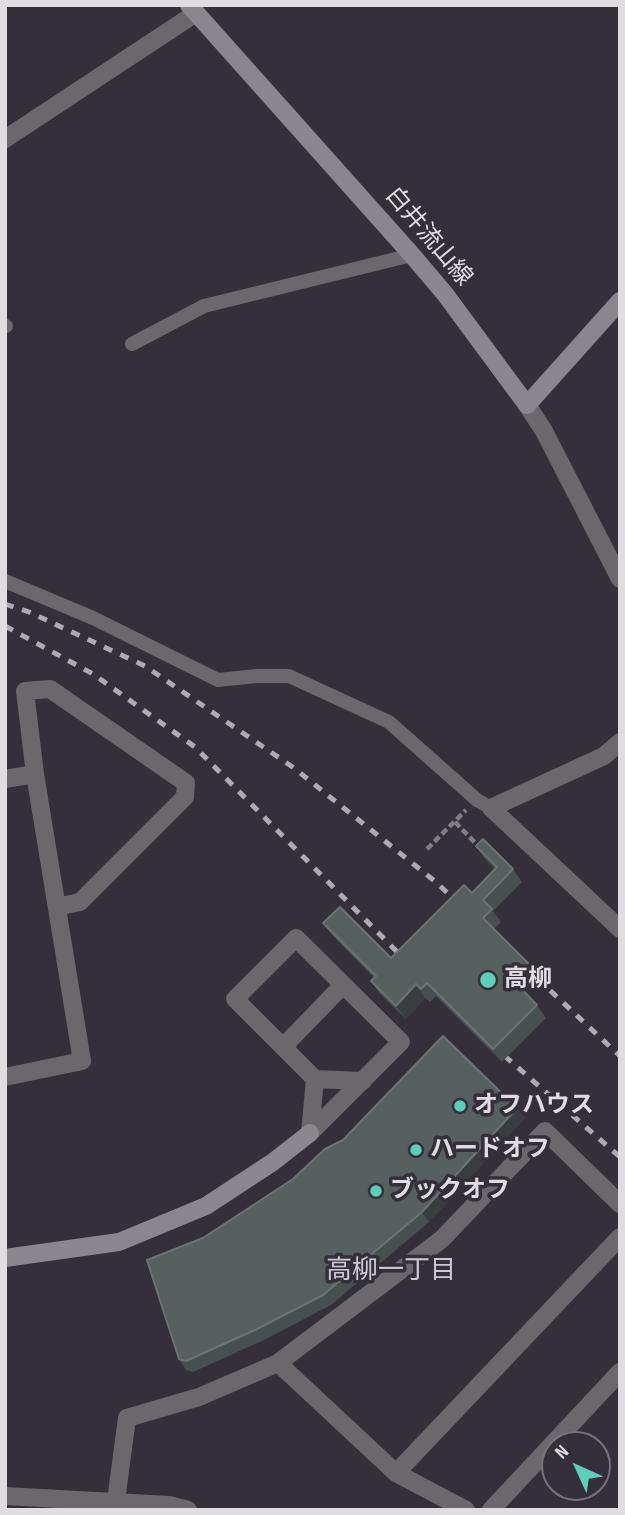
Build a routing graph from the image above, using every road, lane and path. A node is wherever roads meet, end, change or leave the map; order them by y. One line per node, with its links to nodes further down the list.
1 (192, 9): 2 (street); 3 (main road, 白井流山線)
2 (5, 139)
3 (412, 255): 5 (lane); 6 (main road, 白井流山線)
4 (620, 301): 6 (main road)
5 (132, 344)
6 (527, 405): 7 (street)
7 (620, 579)
8 (5, 581): 12 (lane)
9 (620, 742): 12 (street)
10 (35, 774): 11 (street); 16 (street); 16 (street)
11 (5, 779)
12 (484, 804): 13 (path); 17 (street)
13 (455, 822): 14 (path); 15 (path)
14 (427, 849)
15 (488, 856)
16 (57, 907): 20 (street)
17 (620, 929)
18 (343, 985): 19 (street); 19 (street); 22 (street)
19 (283, 1046): 21 (street)
20 (5, 1077)
21 (315, 1079): 22 (street); 23 (street)
22 (363, 1081): 23 (street)
23 (310, 1133): 26 (main road)
24 (620, 1203): 27 (street)
25 (620, 1237): 29 (street)
26 (5, 1258)
27 (278, 1363): 29 (street); 31 (street)
28 (620, 1373): 34 (street)
29 (396, 1473): 33 (street)
30 (5, 1496): 31 (street)
31 (116, 1501): 32 (street)
32 (188, 1510)
33 (466, 1510)
34 (491, 1510)

